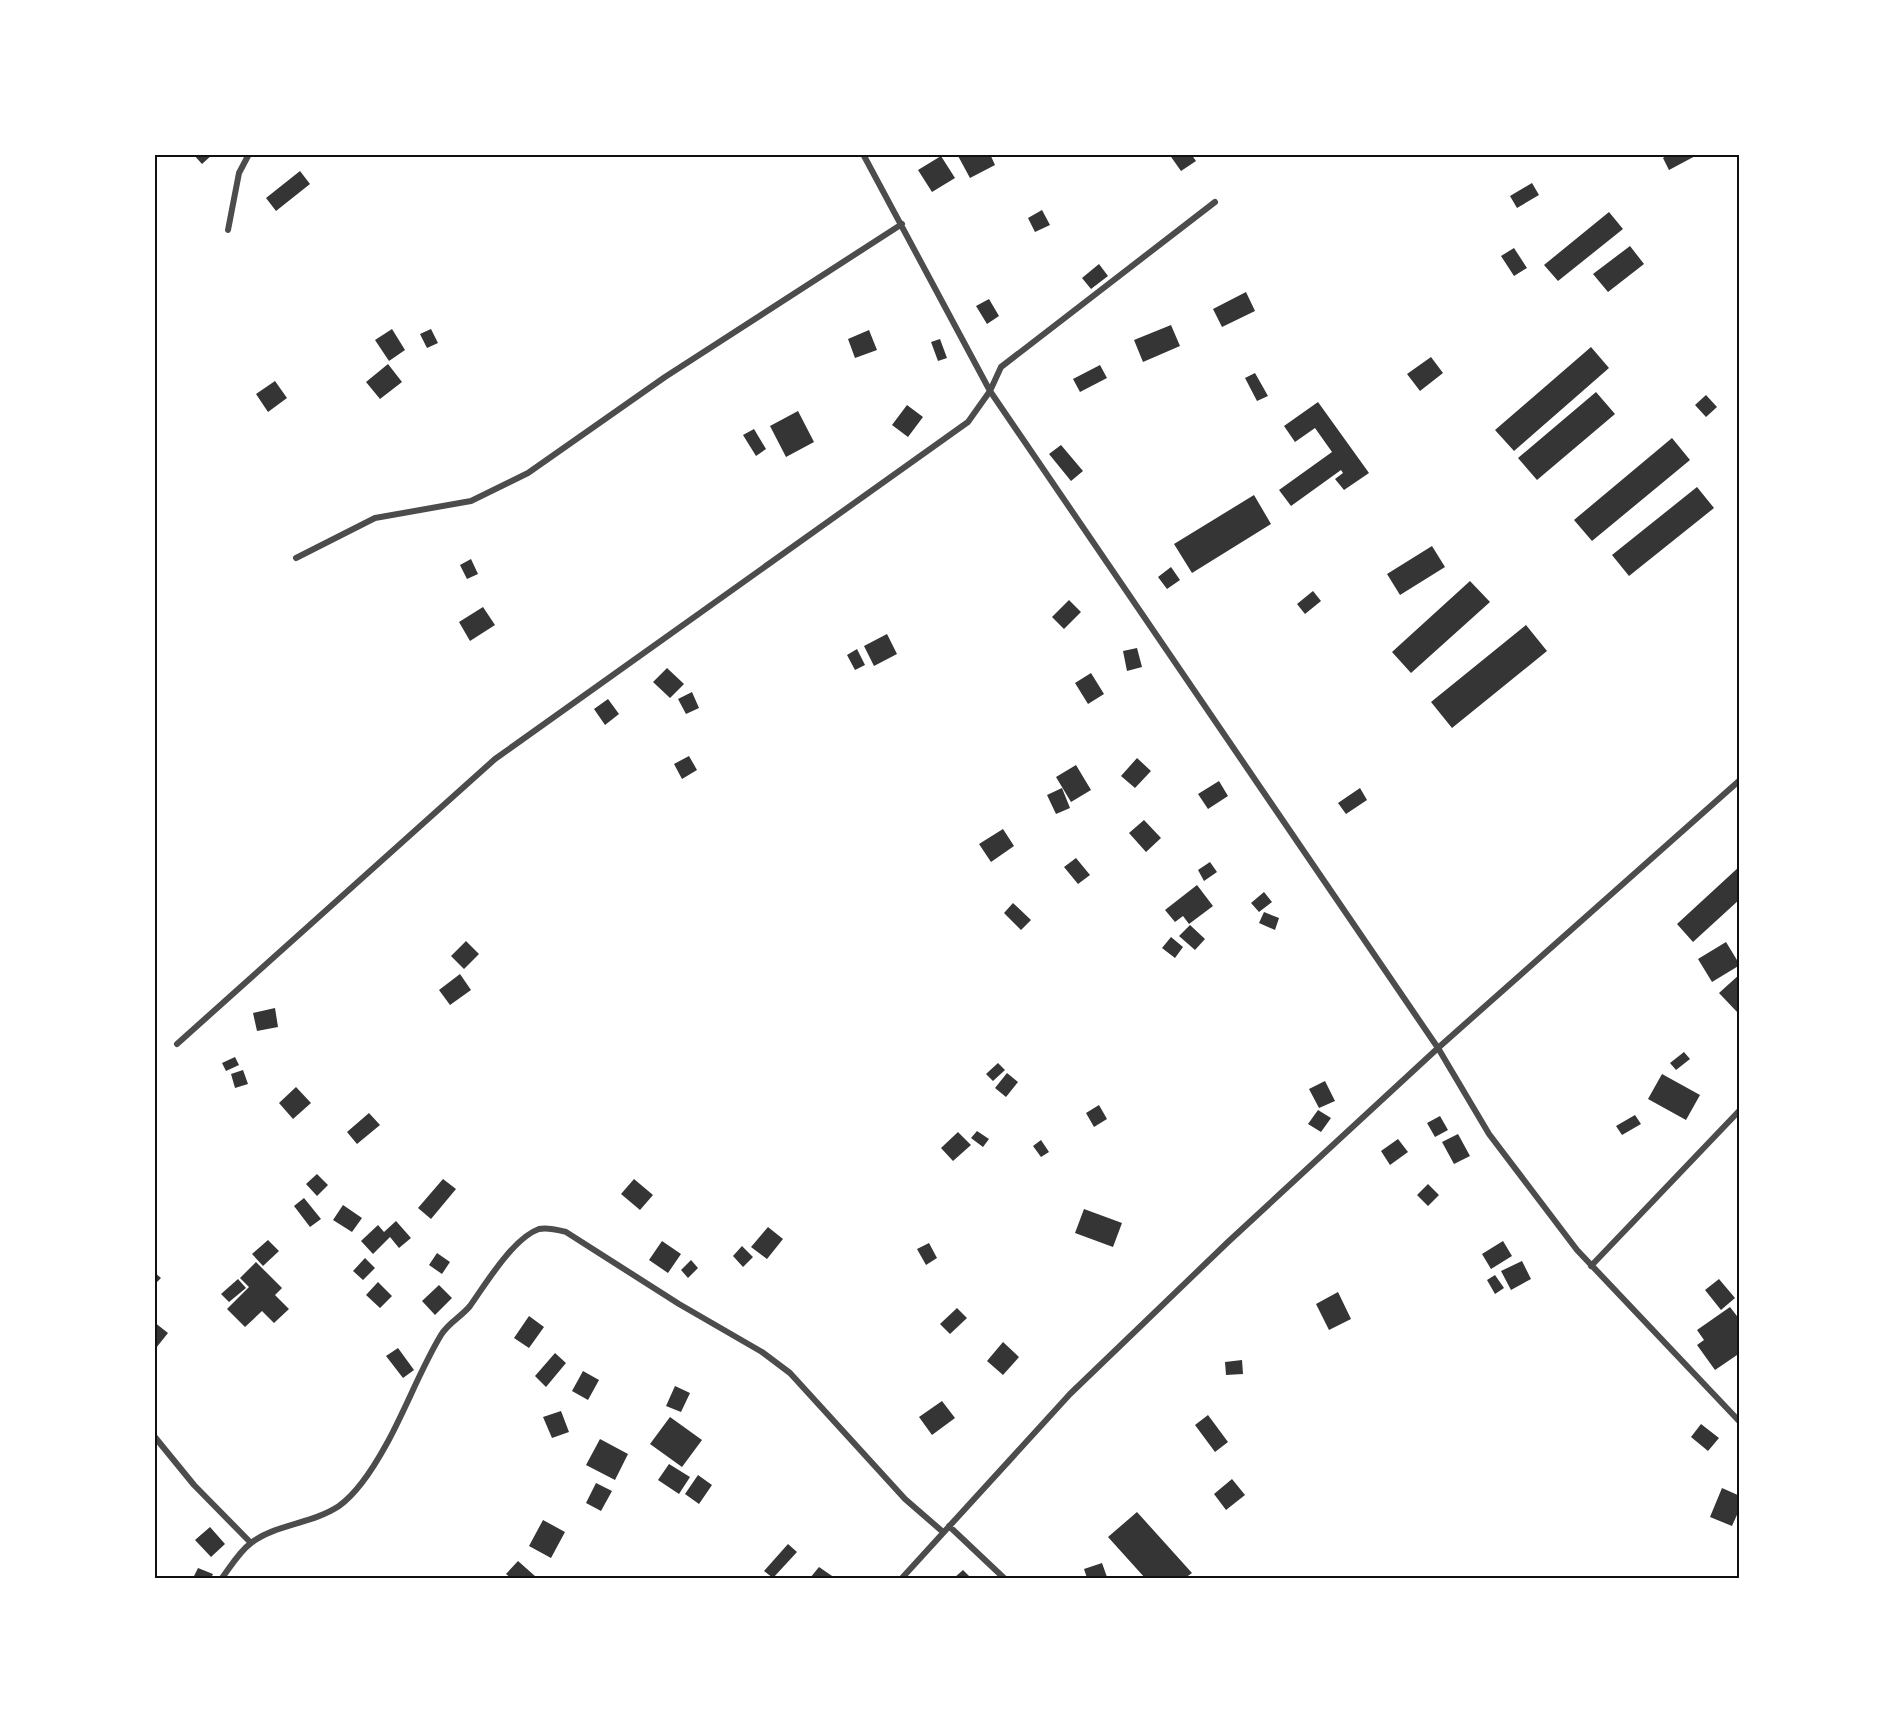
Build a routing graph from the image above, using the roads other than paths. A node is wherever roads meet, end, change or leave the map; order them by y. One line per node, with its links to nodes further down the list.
1 (249, 154): 5 (street)
2 (863, 154): 4 (street)
3 (1215, 202): 6 (street)
4 (902, 224): 6 (street); 7 (street)
5 (228, 230)
6 (990, 391): 9 (street); 10 (street)
7 (296, 558)
8 (1740, 780): 10 (street)
9 (177, 1044)
10 (1438, 1048): 12 (street); 15 (street)
11 (1740, 1110): 12 (street)
12 (1591, 1266): 13 (street)
13 (1740, 1422)
14 (154, 1436): 17 (street)
15 (949, 1526): 16 (street); 20 (street)
16 (943, 1532): 17 (street); 19 (street)
17 (251, 1543): 18 (street)
18 (222, 1578)
19 (902, 1578)
20 (1004, 1578)

